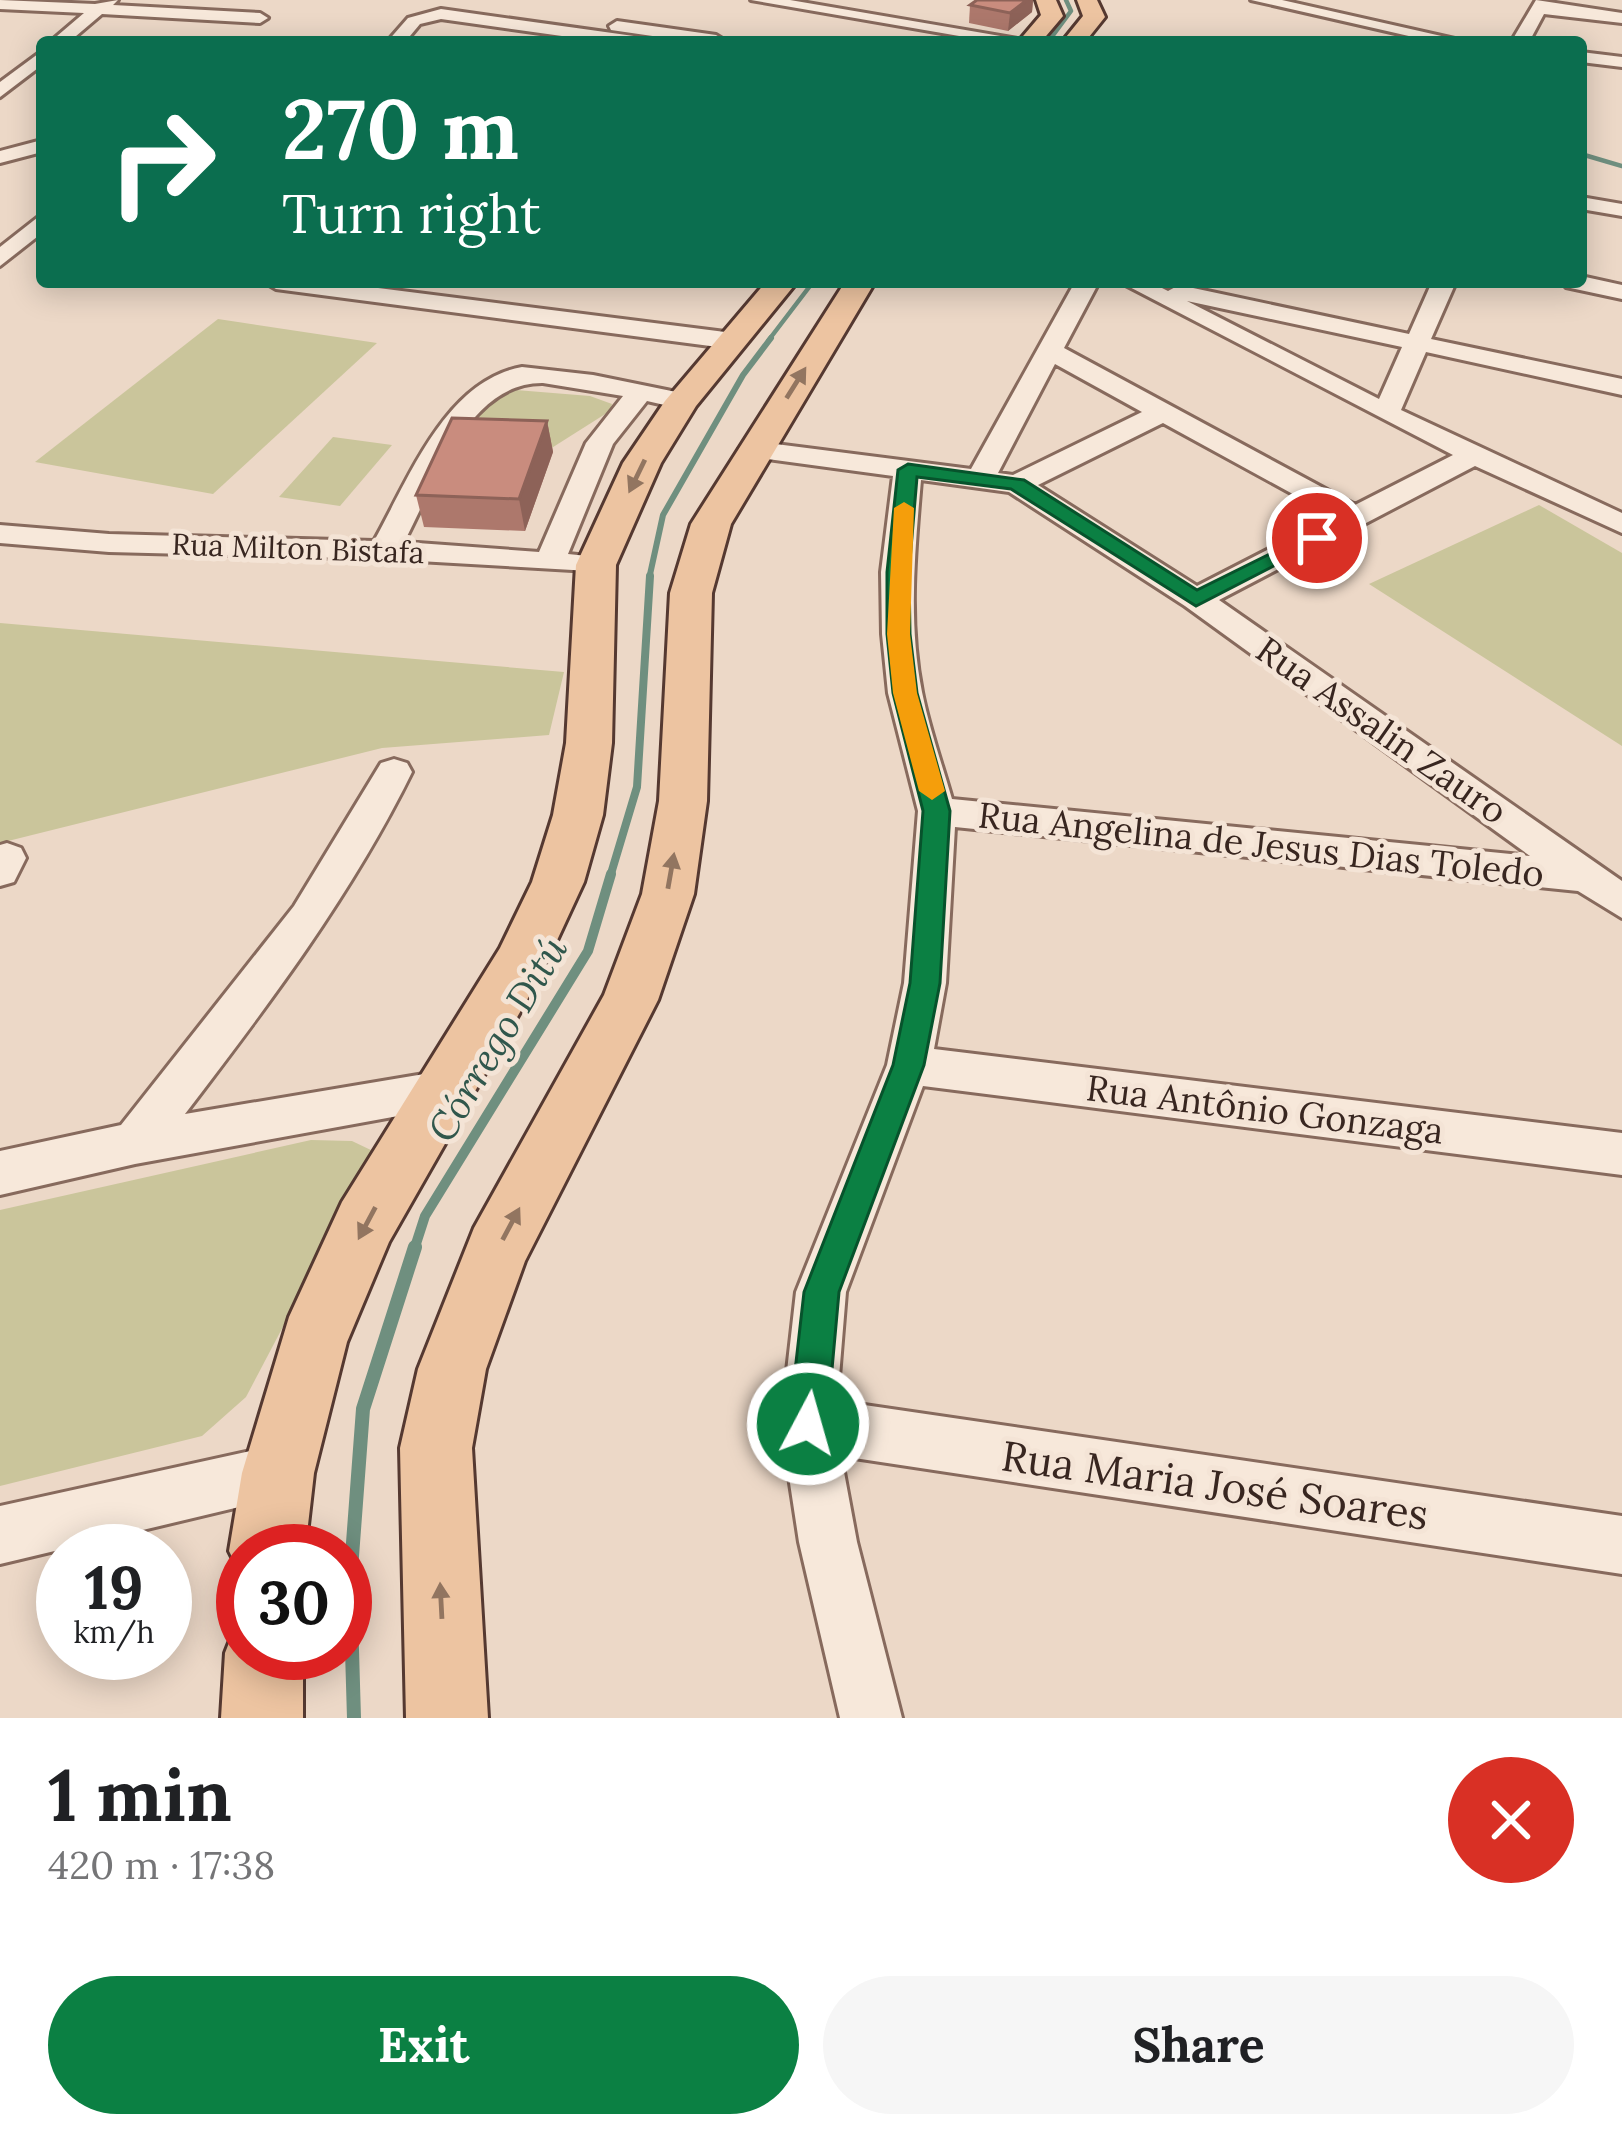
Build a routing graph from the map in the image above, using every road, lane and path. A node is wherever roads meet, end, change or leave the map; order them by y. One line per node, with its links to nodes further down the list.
1 (278, 0): 9 (street)
2 (766, 0): 17 (street); 18 (street)
3 (1087, 0): 20 (main road)
4 (1259, 0): 21 (street)
5 (1043, 3): 19 (main road)
6 (0, 4): 7 (street)
7 (105, 4): 9 (street); 12 (street)
8 (1541, 4): 10 (street); 22 (street)
9 (260, 17): 13 (street)
10 (1622, 18)
11 (588, 22): 16 (street)
12 (66, 36)
13 (240, 36)
14 (401, 36): 15 (street)
15 (598, 36)
16 (682, 36)
17 (721, 36)
18 (944, 36)
19 (1035, 36)
20 (1078, 36)
21 (1441, 36)
22 (1523, 36)
23 (1587, 58): 25 (street)
24 (36, 61): 26 (street)
25 (1622, 62)
26 (0, 91)
27 (36, 148): 28 (street)
28 (0, 157)
29 (1587, 204): 30 (street)
30 (1622, 210)
31 (36, 226): 32 (street)
32 (3, 256): 33 (street)
33 (36, 256)
34 (1587, 285): 42 (street)
35 (322, 288): 43 (street)
36 (777, 288): 43 (main road)
37 (856, 288): 50 (main road, one-way to 37)
38 (1083, 288): 45 (street)
39 (1144, 288): 49 (street)
40 (1160, 288): 44 (street)
41 (1441, 288): 44 (street)
42 (1622, 292)
43 (733, 341): 47 (main road)
44 (1418, 343): 46 (street); 49 (street)
45 (1046, 349): 48 (street); 53 (street)
46 (1622, 387)
47 (660, 398): 60 (street); 61 (main road)
48 (1162, 412): 54 (street); 57 (street)
49 (1386, 412): 51 (street)
50 (754, 449): 52 (street); 79 (main road, one-way to 50)
51 (1474, 455): 55 (street); 57 (street)
52 (908, 470): 53 (street); 64 (street)
53 (980, 479): 54 (street)
54 (1017, 484): 62 (street, Rua Assalin Zauro)
55 (1563, 495): 56 (street); 58 (street)
56 (1622, 508)
57 (1358, 518): 62 (street)
58 (1622, 524)
59 (0, 534): 60 (street, Rua Milton Bistafa)
60 (384, 550): 61 (street, Rua Milton Bistafa)
61 (573, 563): 68 (main road)
62 (1196, 599): 65 (street, Rua Assalin Zauro)
63 (394, 772): 69 (street)
64 (937, 811): 65 (street, Rua Angelina de Jesus Dias Toledo); 67 (street)
65 (1586, 877): 66 (street, Rua Assalin Zauro)
66 (1622, 902)
67 (909, 1065): 70 (street, Rua Antônio Gonzaga); 72 (street)
68 (448, 1090): 69 (street); 73 (main road, one-way to 73)
69 (135, 1143): 71 (street)
70 (1622, 1154)
71 (0, 1173)
72 (808, 1424): 76 (street, Rua Maria José Soares); 80 (street)
73 (278, 1473): 74 (main road); 75 (street)
74 (271, 1524)
75 (0, 1535)
76 (1622, 1545)
77 (263, 1680): 78 (main road)
78 (262, 1718)
79 (447, 1718)
80 (871, 1718)

